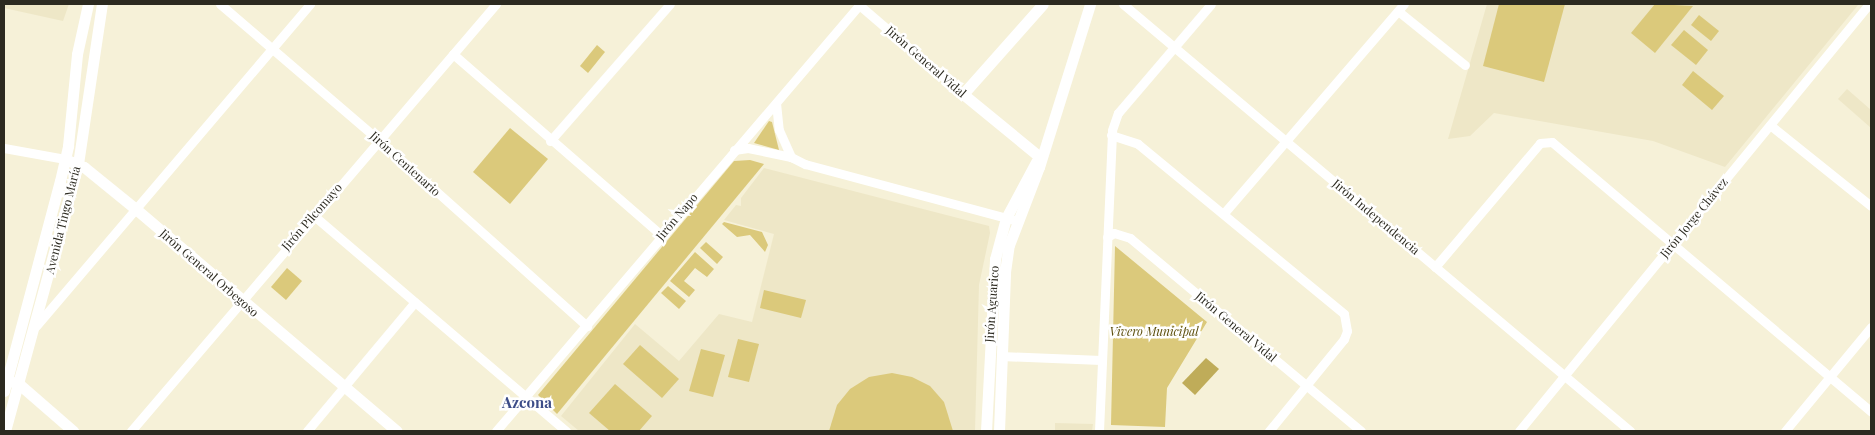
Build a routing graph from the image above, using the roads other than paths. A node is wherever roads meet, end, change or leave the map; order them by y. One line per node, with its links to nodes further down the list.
1 (88, 4): 18 (main road, Avenida Tingo María)
2 (102, 4): 19 (main road, Avenida Tingo María)
3 (220, 4): 15 (street, Jirón Centenario)
4 (310, 4): 15 (street)
5 (496, 4): 16 (street, Jirón Pilcomayo)
6 (670, 4): 25 (street)
7 (859, 4): 20 (street, Jirón General Vidal); 21 (street, Jirón Napo)
8 (1044, 4): 20 (main road)
9 (1090, 4): 30 (main road, Jirón Aguarico)
10 (1123, 4): 14 (street, Jirón Independencia)
11 (1211, 4): 14 (street)
12 (1401, 7): 17 (street); 26 (street)
13 (1869, 8): 22 (street, Jirón Jorge Chávez)
14 (1174, 47): 23 (street); 26 (street, Jirón Independencia)
15 (272, 48): 24 (street, Jirón Centenario); 34 (street)
16 (453, 54): 24 (street, Jirón Pilcomayo); 25 (street)
17 (1465, 65)
18 (75, 72): 19 (main road); 31 (main road, Avenida Tingo María)
19 (89, 73): 32 (main road, Avenida Tingo María)
20 (963, 94): 30 (main road, Jirón General Vidal)
21 (776, 103): 28 (street, Jirón Napo); 29 (street)
22 (1770, 125): 33 (street); 40 (street, Jirón Jorge Chávez)
23 (1111, 135): 35 (street); 39 (street)
24 (380, 141): 36 (street, Jirón Pilcomayo); 45 (street, Jirón Centenario)
25 (550, 141): 38 (street)
26 (1286, 141): 35 (street); 41 (street, Jirón Independencia)
27 (4, 148): 31 (street, Jirón General Orbegoso)
28 (734, 150): 29 (street); 38 (street, Jirón Napo)
29 (791, 157): 37 (street)
30 (1041, 158): 37 (main road, Jirón Aguarico)
31 (65, 159): 32 (main road, Jirón General Orbegoso); 52 (main road, Avenida Tingo María)
32 (78, 164): 34 (main road, Jirón General Orbegoso); 44 (main road, Avenida Tingo María)
33 (1871, 206)
34 (137, 210): 42 (main road, Jirón General Orbegoso); 44 (street)
35 (1224, 213): 53 (street)
36 (313, 215): 42 (street, Jirón Pilcomayo); 43 (street)
37 (1012, 220): 47 (main road, Jirón Aguarico); 64 (main road, Jirón Aguarico)
38 (661, 236): 45 (street, Jirón Napo)
39 (1107, 237): 48 (street); 53 (street, Jirón General Vidal)
40 (1671, 245): 41 (street); 49 (street, Jirón Jorge Chávez); 50 (street)
41 (1435, 267): 49 (street, Jirón Independencia)
42 (240, 301): 54 (main road, Jirón General Orbegoso); 59 (street, Jirón Pilcomayo)
43 (415, 302): 54 (street); 55 (street)
44 (36, 326): 51 (main road, Avenida Tingo María)
45 (587, 326): 55 (street, Jirón Napo)
46 (1871, 327): 50 (street)
47 (1001, 356): 48 (street); 65 (main road, Jirón Aguarico)
48 (1101, 360): 66 (street)
49 (1564, 376): 69 (street, Jirón Jorge Chávez); 70 (street, Jirón Independencia)
50 (1830, 378): 56 (street); 71 (street)
51 (20, 384): 52 (main road); 57 (main road, Avenida Tingo María); 58 (main road)
52 (5, 386)
53 (1307, 386): 67 (street); 68 (street, Jirón General Vidal)
54 (344, 387): 60 (street); 61 (main road, Jirón General Orbegoso)
55 (525, 396): 62 (street, Jirón Napo); 63 (street)
56 (1871, 412)
57 (5, 431)
58 (74, 431)
59 (131, 431)
60 (307, 431)
61 (397, 431)
62 (496, 431)
63 (566, 431)
64 (986, 431)
65 (999, 431)
66 (1099, 431)
67 (1269, 431)
68 (1361, 431)
69 (1519, 431)
70 (1630, 431)
71 (1786, 431)

